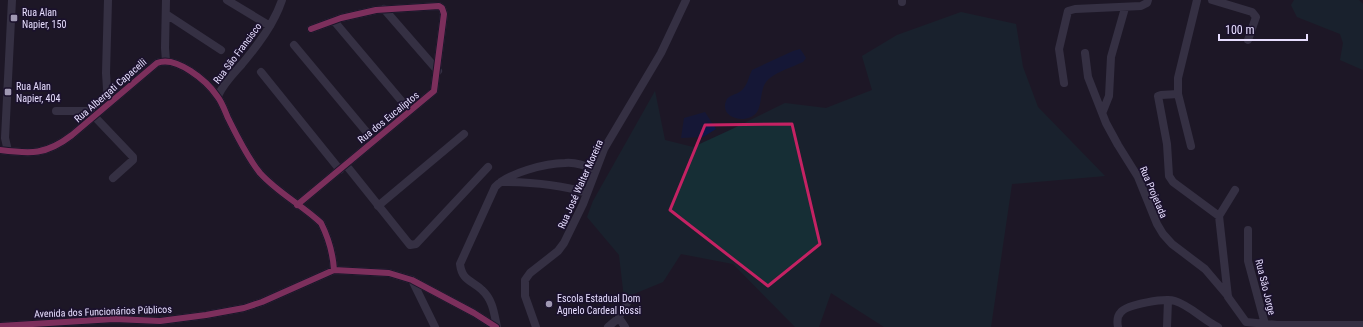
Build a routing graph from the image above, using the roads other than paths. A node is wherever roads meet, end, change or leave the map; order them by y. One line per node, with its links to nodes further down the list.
1 (12, 0): 24 (street)
2 (108, 0): 27 (street)
3 (166, 0): 12 (street)
4 (226, 0): 14 (street)
5 (282, 0): 14 (street, Rua São Francisco)
6 (686, 0): 38 (street, Rua José Walter Moreira)
7 (1148, 0): 10 (street)
8 (1197, 0): 25 (street)
9 (1212, 0): 16 (street)
10 (1125, 8): 23 (street); 30 (street)
11 (384, 9): 13 (street, Rua dos Eucaliptos); 21 (street); 21 (street, Rua dos Eucaliptos)
12 (166, 14): 18 (street); 20 (street)
13 (334, 21): 15 (street, Rua dos Eucaliptos); 29 (street)
14 (270, 26): 26 (street, Rua São Francisco)
15 (311, 29)
16 (1248, 40)
17 (294, 45): 33 (street)
18 (221, 50)
19 (1085, 53): 30 (street, Rua Projetada)
20 (166, 61): 26 (street); 27 (street, Rua Albergati Capacelli)
21 (438, 71): 29 (street, Rua dos Eucaliptos)
22 (261, 72): 36 (street)
23 (1064, 83)
24 (4, 89): 35 (street)
25 (1178, 94): 34 (street); 45 (street, Rua Projetada)
26 (218, 96): 43 (street)
27 (108, 104): 31 (street, Rua Albergati Capacelli)
28 (56, 111): 31 (street)
29 (410, 111): 33 (street, Rua dos Eucaliptos)
30 (1103, 111): 49 (street, Rua Projetada)
31 (97, 113): 35 (street, Rua Albergati Capacelli); 39 (street)
32 (464, 134): 44 (street)
33 (374, 141): 36 (street, Rua dos Eucaliptos)
34 (1191, 146)
35 (4, 151)
36 (343, 167): 43 (street, Rua dos Eucaliptos); 44 (street)
37 (488, 167): 44 (street)
38 (596, 170): 40 (street); 42 (street, Rua José Walter Moreira)
39 (113, 178)
40 (500, 182): 42 (street); 58 (street)
41 (1235, 190): 45 (street)
42 (587, 193): 59 (street, Rua José Walter Moreira)
43 (298, 205): 47 (street)
44 (378, 206)
45 (1220, 216): 49 (street)
46 (1248, 230): 54 (street, Rua São Jorge)
47 (334, 270): 48 (street, Avenida dos Funcionários Públicos); 56 (street, Avenida dos Funcionários Públicos)
48 (412, 280): 57 (street); 58 (street, Avenida dos Funcionários Públicos)
49 (1228, 297): 53 (street, Rua Projetada)
50 (1168, 300): 62 (street); 63 (street); 64 (street)
51 (628, 301): 52 (street)
52 (618, 320): 60 (street); 61 (street)
53 (1243, 324): 54 (street, Rua Projetada)
54 (1265, 324): 55 (street, Rua Projetada)
55 (1363, 325)
56 (0, 326)
57 (435, 327)
58 (496, 327)
59 (536, 327)
60 (608, 327)
61 (625, 327)
62 (1118, 327)
63 (1167, 327)
64 (1218, 327)

